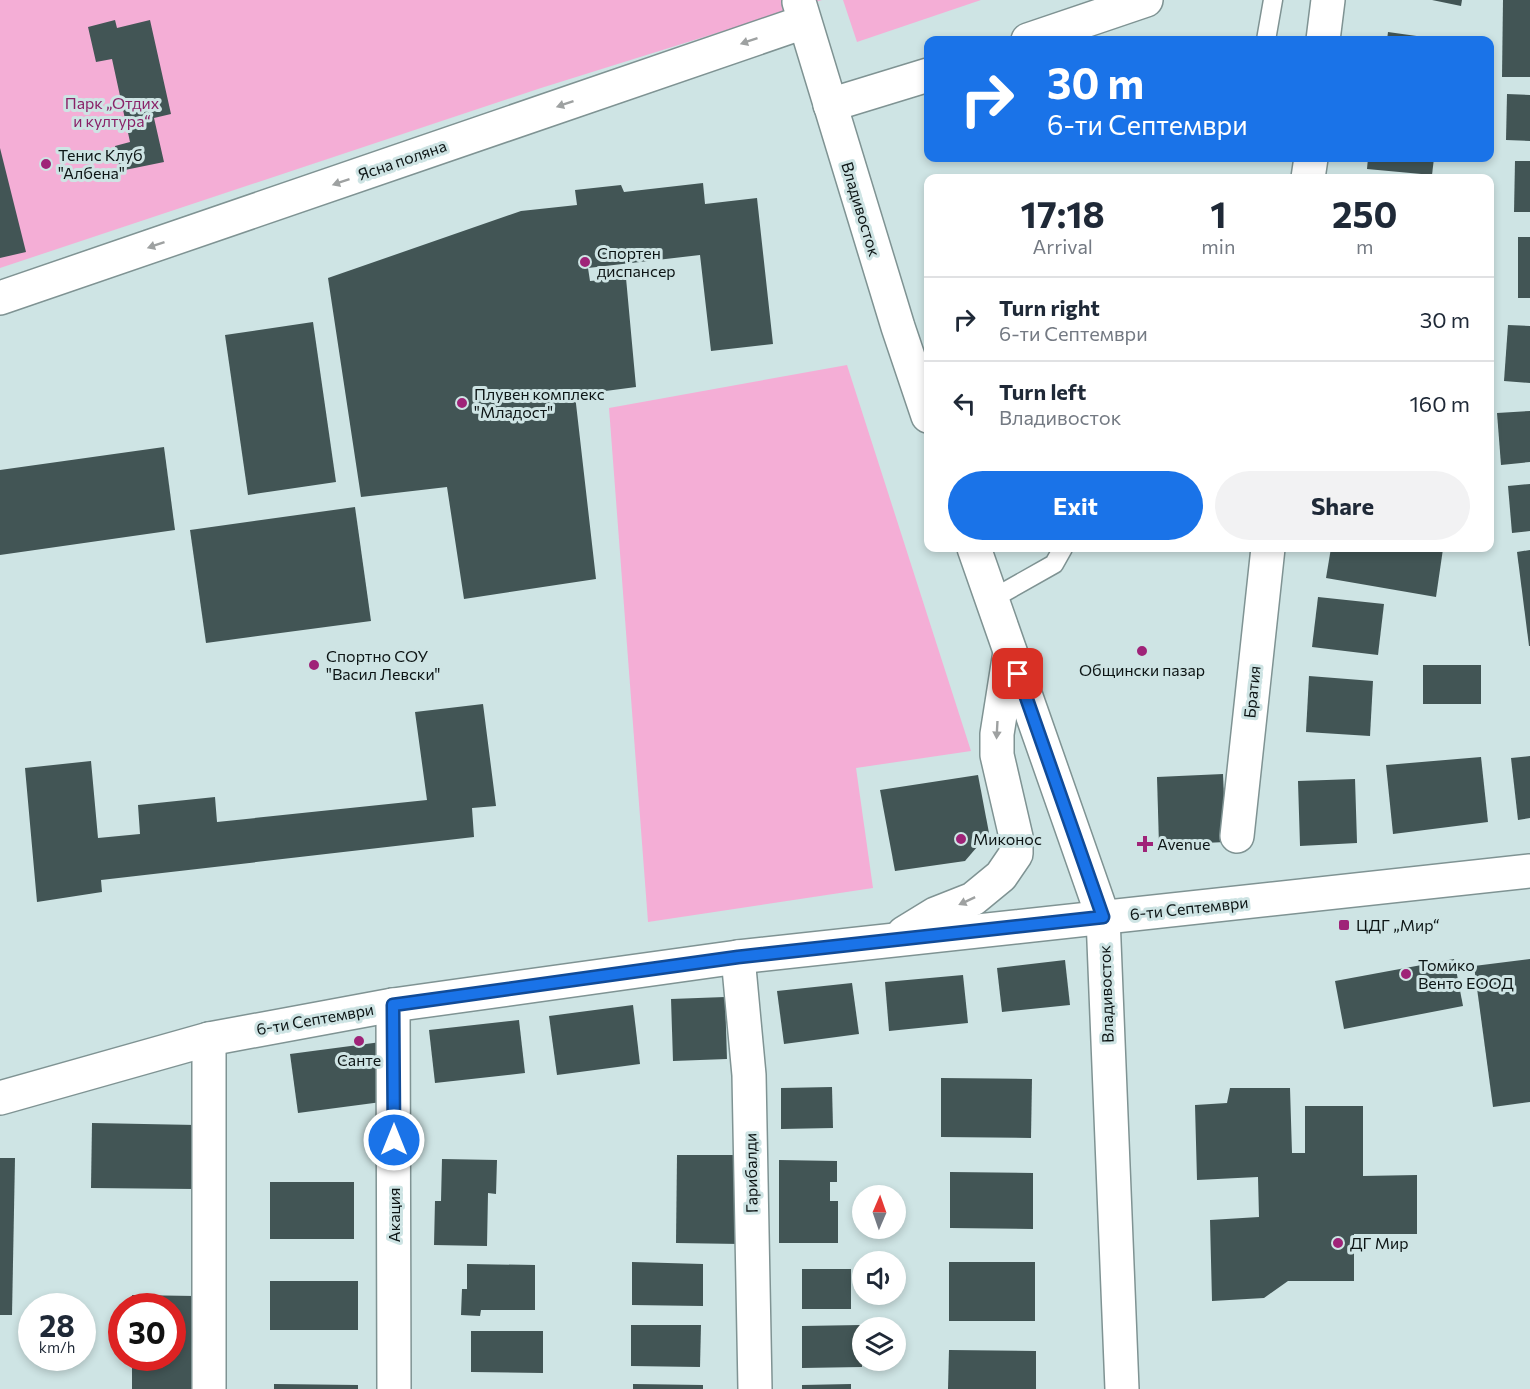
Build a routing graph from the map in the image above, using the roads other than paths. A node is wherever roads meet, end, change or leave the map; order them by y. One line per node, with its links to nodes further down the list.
1 (1146, 0): 5 (street)
2 (1274, 0): 6 (lane)
3 (1328, 0): 7 (street)
4 (802, 11): 9 (street, Владивосток); 10 (street, Ясна поляна, one-way to 10)
5 (1052, 36)
6 (1267, 36)
7 (1324, 36)
8 (924, 76): 9 (street)
9 (830, 105): 11 (street, Владивосток)
10 (0, 298)
11 (924, 404)
12 (975, 552): 15 (street, Владивосток)
13 (1061, 552): 15 (lane)
14 (1268, 552): 17 (street, Братия)
15 (992, 599): 16 (street, Владивосток)
16 (1010, 652): 19 (street, Владивосток); 20 (street, one-way to 20)
17 (1237, 836)
18 (1530, 871): 19 (street, 6-ти Септември)
19 (1103, 917): 20 (street, 6-ти Септември); 28 (street, Владивосток)
20 (895, 940): 21 (street, 6-ти Септември)
21 (738, 957): 22 (street, 6-ти Септември); 27 (street, Гарибалди)
22 (393, 1005): 23 (street, 6-ти Септември); 26 (street, Акация)
23 (209, 1039): 24 (street, 6-ти Септември); 25 (street)
24 (0, 1098)
25 (208, 1389)
26 (394, 1389)
27 (755, 1389)
28 (1122, 1389)

